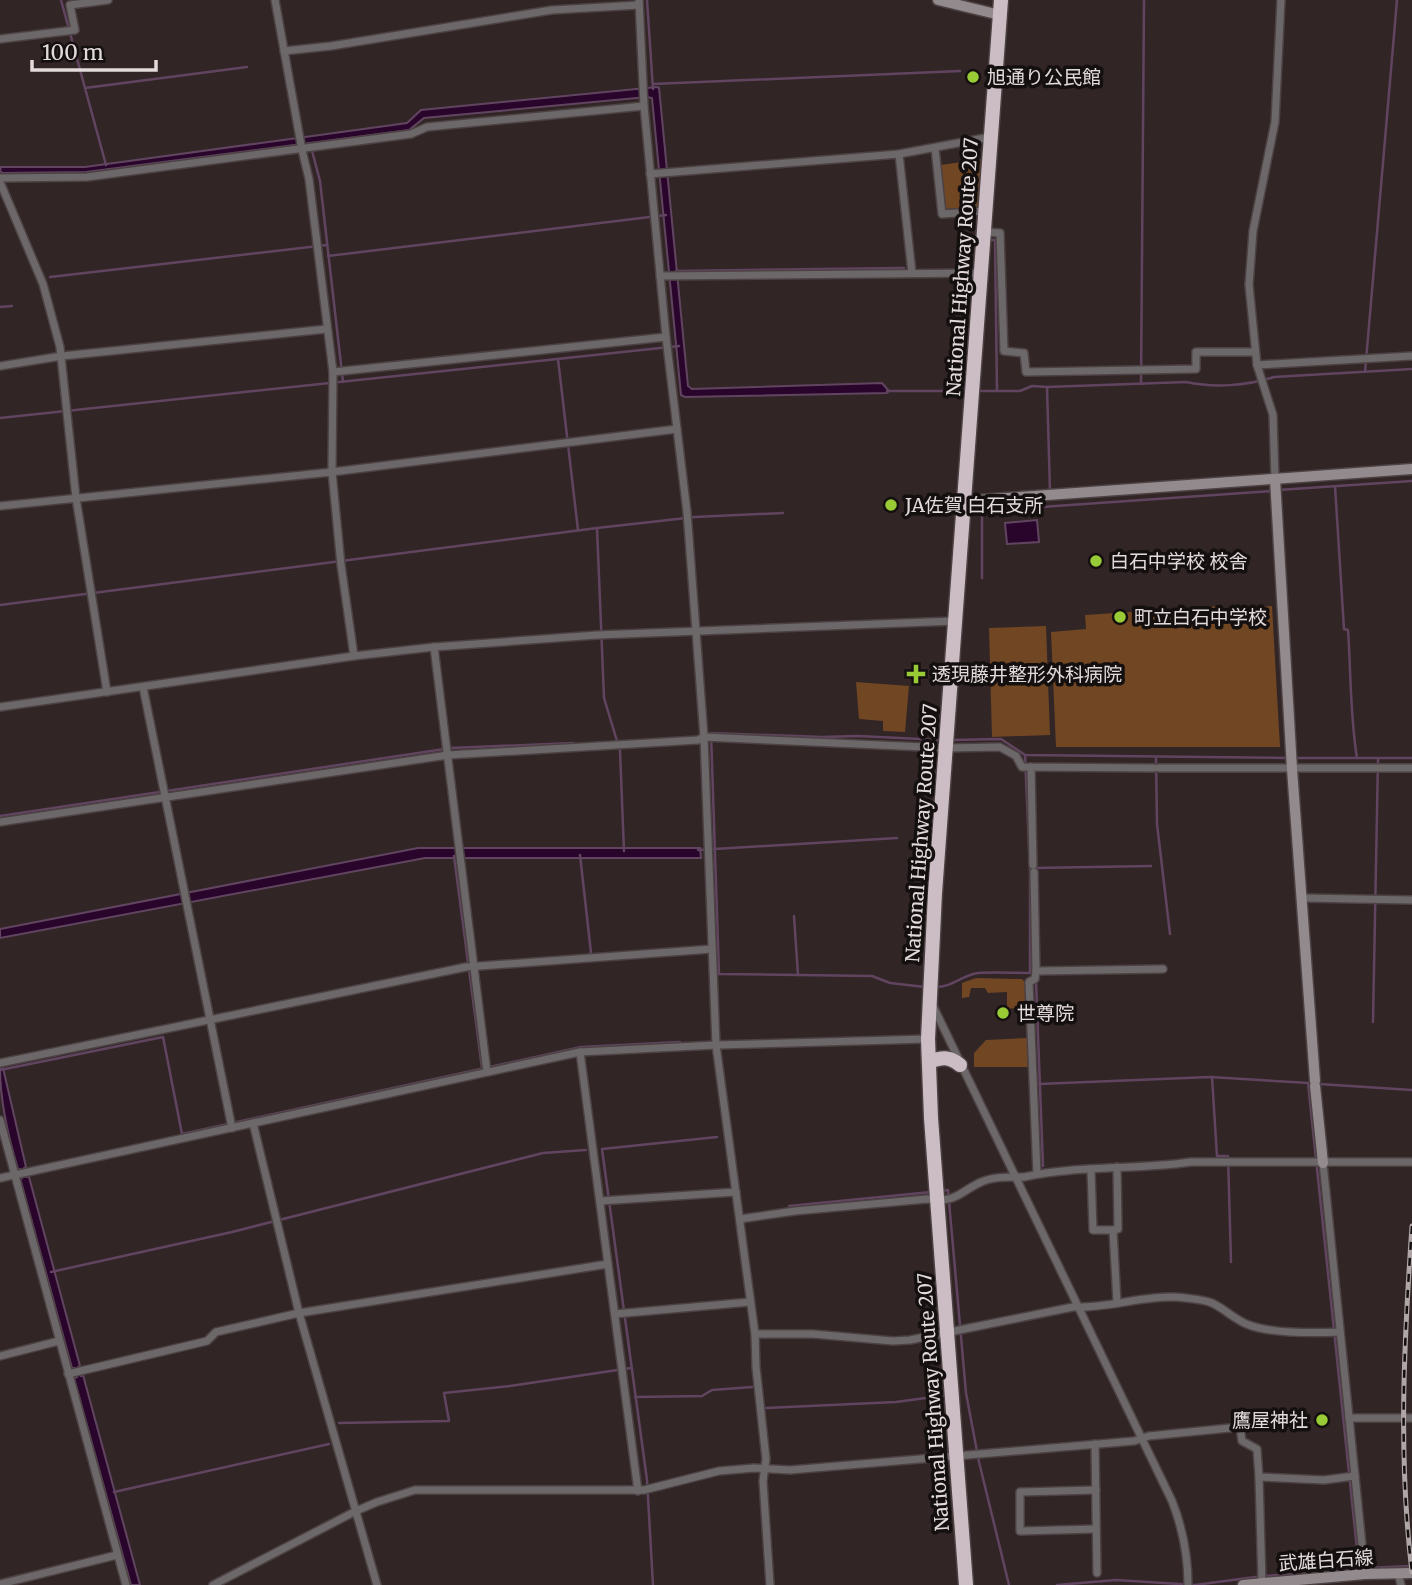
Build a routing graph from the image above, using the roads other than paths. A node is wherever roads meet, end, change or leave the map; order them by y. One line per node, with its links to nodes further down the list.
1 (108, 0): 7 (street)
2 (275, 0): 8 (street)
3 (938, 0): 6 (street)
4 (1281, 0): 23 (street)
5 (639, 3): 8 (street); 9 (street)
6 (1001, 7): 10 (highway, National Highway Route 207)
7 (0, 39)
8 (284, 51): 11 (street)
9 (644, 106): 11 (street); 14 (street)
10 (991, 137): 12 (street); 16 (highway, National Highway Route 207)
11 (305, 146): 15 (street); 21 (street)
12 (935, 148): 13 (street); 16 (street)
13 (899, 154): 14 (street); 18 (street)
14 (654, 173): 20 (street)
15 (0, 180): 24 (street)
16 (986, 211): 17 (highway, National Highway Route 207)
17 (984, 237): 19 (highway, National Highway Route 207); 23 (street)
18 (912, 273): 19 (street); 20 (street)
19 (981, 273): 34 (highway, National Highway Route 207)
20 (664, 276): 22 (street)
21 (327, 329): 24 (street); 28 (street)
22 (667, 344): 28 (street); 29 (street)
23 (1255, 352): 26 (street)
24 (62, 356): 27 (street); 33 (street)
25 (1412, 356): 26 (street)
26 (1257, 365): 32 (street)
27 (0, 366)
28 (337, 376): 31 (street)
29 (677, 429): 31 (street); 37 (street)
30 (1412, 469): 32 (street)
31 (332, 472): 33 (street); 39 (street)
32 (1275, 486): 34 (street); 46 (street)
33 (76, 498): 35 (street); 41 (street)
34 (964, 501): 36 (highway, National Highway Route 207)
35 (0, 506)
36 (955, 621): 37 (street); 44 (highway, National Highway Route 207)
37 (695, 631): 38 (street); 43 (street)
38 (434, 647): 39 (street); 45 (street)
39 (355, 656): 40 (street)
40 (143, 687): 41 (street); 49 (street)
41 (107, 692): 42 (street)
42 (0, 707)
43 (709, 738): 44 (street); 45 (street); 53 (street)
44 (947, 743): 47 (street); 57 (highway, National Highway Route 207)
45 (447, 751): 49 (street); 54 (street)
46 (1292, 762): 47 (street); 48 (street); 51 (street)
47 (1027, 767): 56 (street)
48 (1412, 768)
49 (165, 793): 50 (street); 58 (street)
50 (0, 821)
51 (1303, 898): 52 (street); 70 (street)
52 (1412, 900)
53 (712, 949): 54 (street); 60 (street)
54 (471, 967): 58 (street); 65 (street)
55 (1164, 969): 56 (street)
56 (1036, 971): 74 (street)
57 (929, 990): 59 (highway, National Highway Route 207); 64 (street)
58 (210, 1020): 63 (street); 68 (street)
59 (928, 1040): 60 (street); 62 (highway, National Highway Route 207)
60 (716, 1045): 61 (street); 77 (street)
61 (580, 1052): 65 (street); 79 (street)
62 (929, 1062): 64 (highway); 78 (highway, National Highway Route 207)
63 (1, 1063)
64 (960, 1065): 75 (street)
65 (487, 1069): 67 (street)
66 (0, 1120): 73 (street)
67 (253, 1123): 68 (street); 86 (street)
68 (231, 1124): 73 (street)
69 (1412, 1162): 70 (street)
70 (1319, 1163): 71 (street); 89 (street)
71 (1117, 1167): 72 (street); 81 (street)
72 (1091, 1170): 74 (street); 81 (street)
73 (20, 1173): 76 (street); 91 (street)
74 (1037, 1174): 75 (street)
75 (1016, 1177): 78 (street); 85 (street)
76 (0, 1178)
77 (736, 1192): 79 (street); 80 (street)
78 (942, 1197): 80 (street); 88 (highway, National Highway Route 207)
79 (606, 1200): 82 (street)
80 (740, 1219): 83 (street)
81 (1114, 1230): 84 (street)
82 (608, 1264): 86 (street); 87 (street)
83 (750, 1302): 87 (street); 90 (street)
84 (1116, 1302): 85 (street); 89 (street)
85 (1079, 1307): 88 (street); 96 (street)
86 (299, 1313): 93 (street); 104 (street)
87 (621, 1313): 102 (street)
88 (956, 1332): 90 (street); 98 (highway, National Highway Route 207)
89 (1337, 1332): 94 (street)
90 (755, 1334): 99 (street)
91 (59, 1341): 92 (street); 93 (street)
92 (0, 1356)
93 (74, 1373): 106 (street)
94 (1349, 1418): 95 (street); 100 (street)
95 (1412, 1418)
96 (1142, 1438): 97 (street); 101 (street); 113 (street)
97 (1095, 1444): 98 (street); 103 (street)
98 (956, 1455): 99 (street); 119 (highway, National Highway Route 207)
99 (764, 1469): 102 (street); 118 (street)
100 (1351, 1476): 101 (street); 107 (street)
101 (1259, 1477): 111 (street)
102 (644, 1490): 104 (street)
103 (1096, 1490): 105 (street); 105 (street)
104 (356, 1511): 116 (street); 117 (street)
105 (1096, 1529): 108 (street)
106 (117, 1555): 114 (street); 115 (street)
107 (1365, 1570): 110 (street, 武雄白石線); 112 (street, 武雄白石線)
108 (1097, 1573)
109 (1412, 1573): 110 (street, 武雄白石線)
110 (1399, 1579)
111 (1263, 1580): 112 (street, 武雄白石線); 120 (street, 武雄白石線)
112 (1310, 1582)
113 (1188, 1583)
114 (0, 1584)
115 (126, 1585)
116 (213, 1585)
117 (377, 1585)
118 (770, 1585)
119 (966, 1585)
120 (1243, 1585)

